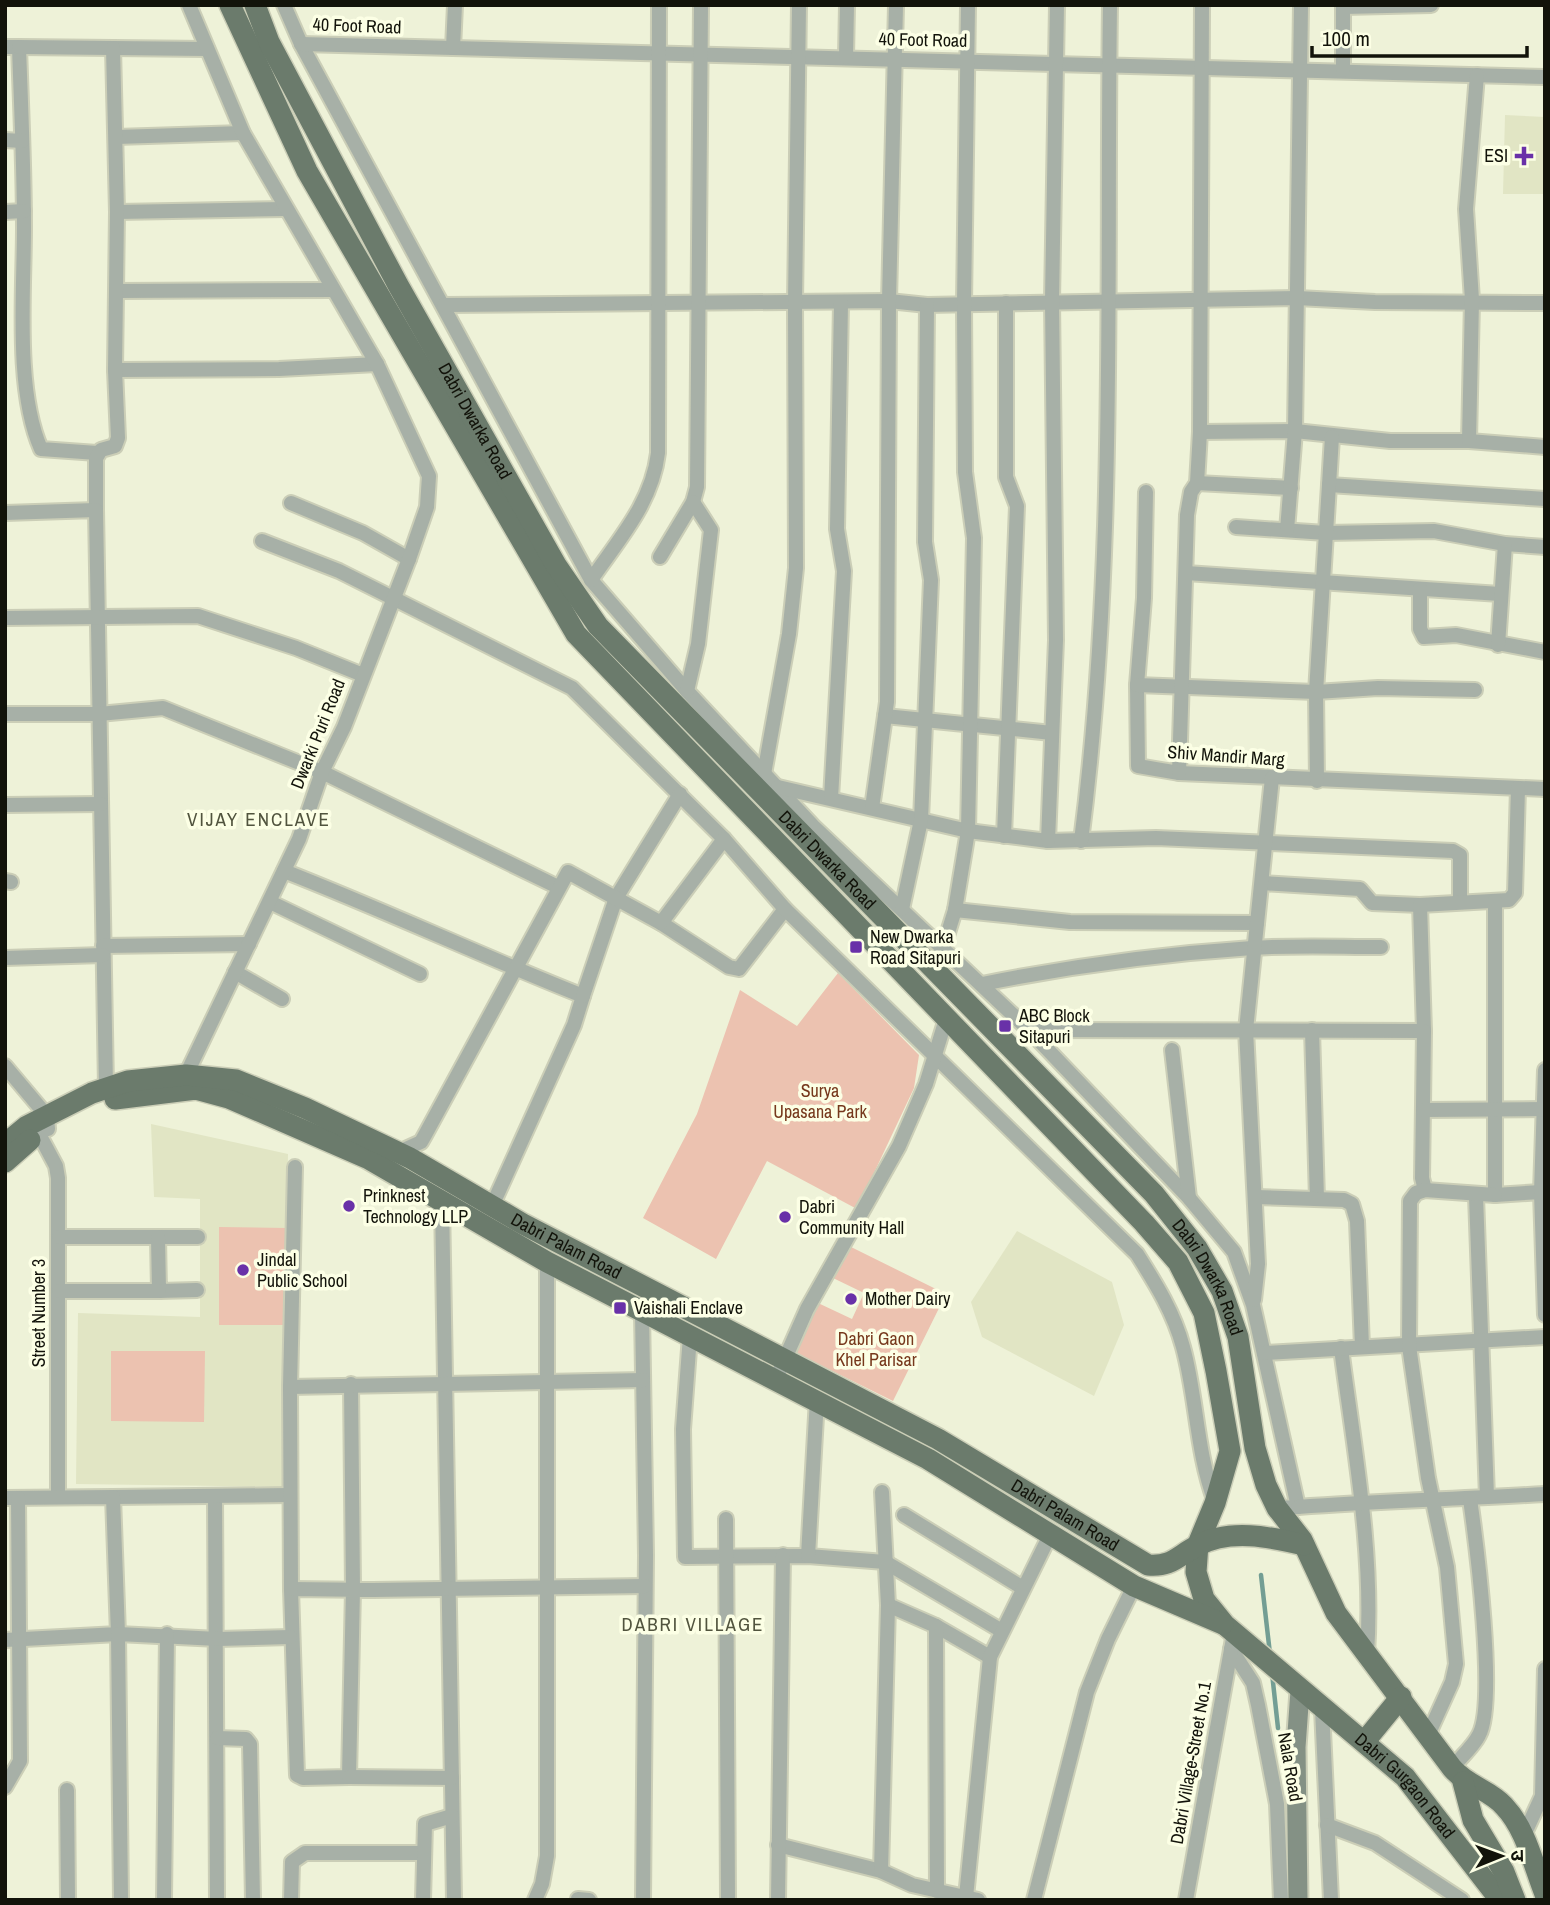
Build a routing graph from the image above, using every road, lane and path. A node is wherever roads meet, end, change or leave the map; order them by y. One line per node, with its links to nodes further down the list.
1 (189, 5): 22 (street)
2 (230, 5): 155 (main road, Dabri Dwarka Road)
3 (255, 5): 148 (main road, Dabri Dwarka Road)
4 (284, 5): 18 (street)
5 (455, 5): 21 (street)
6 (659, 5): 23 (street)
7 (701, 5): 24 (street)
8 (799, 5): 25 (street)
9 (847, 5): 26 (street)
10 (896, 5): 27 (street)
11 (968, 5): 28 (street)
12 (1058, 5): 29 (street)
13 (1110, 5): 30 (street)
14 (1202, 5): 31 (street)
15 (1301, 5): 32 (street)
16 (1431, 5): 17 (street)
17 (1343, 6): 33 (street)
18 (301, 44): 21 (street, 40 Foot Road); 57 (street)
19 (12, 47): 20 (street); 39 (street)
20 (113, 48): 22 (street); 37 (street)
21 (453, 48): 23 (street, 40 Foot Road)
22 (207, 49): 36 (street)
23 (659, 53): 24 (street, 40 Foot Road); 58 (street)
24 (700, 56): 25 (street, 40 Foot Road); 59 (street)
25 (800, 56): 26 (street, 40 Foot Road); 52 (street)
26 (846, 57): 27 (street, 40 Foot Road)
27 (895, 59): 28 (street, 40 Foot Road); 50 (street)
28 (968, 61): 29 (street, 40 Foot Road); 56 (street)
29 (1056, 63): 30 (street, 40 Foot Road); 51 (street)
30 (1109, 64): 31 (street, 40 Foot Road); 48 (street)
31 (1201, 66): 32 (street, 40 Foot Road); 46 (street)
32 (1301, 69): 33 (street, 40 Foot Road); 47 (street)
33 (1343, 70): 34 (street, 40 Foot Road)
34 (1477, 75): 35 (street, 40 Foot Road); 49 (street)
35 (1545, 77)
36 (243, 133): 37 (street); 40 (street)
37 (116, 137): 43 (street)
38 (5, 140): 39 (street)
39 (22, 141): 41 (street)
40 (285, 209): 43 (street); 44 (street)
41 (24, 211): 42 (street); 68 (street)
42 (5, 212)
43 (117, 212): 45 (street)
44 (333, 290): 45 (street); 61 (street)
45 (117, 291): 62 (street)
46 (1200, 298): 47 (street); 48 (street); 64 (street)
47 (1297, 298): 49 (street); 63 (street)
48 (1109, 299): 51 (street); 127 (street)
49 (1472, 300): 55 (street); 66 (street)
50 (889, 301): 53 (street); 60 (street); 104 (street)
51 (1052, 301): 54 (street); 108 (street)
52 (795, 303): 53 (street); 59 (street); 111 (street)
53 (841, 303): 118 (street)
54 (1006, 303): 56 (street); 107 (street)
55 (1545, 303)
56 (964, 304): 60 (street); 106 (street)
57 (444, 305): 58 (street); 87 (street)
58 (661, 305): 59 (street); 87 (street)
59 (699, 305): 74 (street)
60 (927, 305): 105 (street)
61 (377, 364): 62 (street); 85 (street, Dwarki Puri Road)
62 (115, 370): 68 (street)
63 (1295, 431): 64 (street); 65 (street); 71 (street)
64 (1200, 432): 69 (street)
65 (1332, 437): 66 (street); 70 (street)
66 (1468, 440): 67 (street)
67 (1545, 447)
68 (97, 453): 76 (street)
69 (1197, 483): 71 (street); 86 (street)
70 (1329, 485): 73 (street); 80 (street)
71 (1291, 488): 79 (street)
72 (1146, 492): 97 (street, Shiv Mandir Marg)
73 (1545, 499)
74 (693, 502): 84 (street); 100 (street)
75 (291, 503): 85 (street)
76 (96, 510): 77 (street); 92 (street)
77 (5, 513)
78 (1236, 527): 79 (street)
79 (1287, 530): 80 (street)
80 (1326, 533): 82 (street); 88 (street)
81 (262, 541): 91 (street)
82 (1505, 544): 83 (street); 90 (street)
83 (1545, 547)
84 (660, 557)
85 (409, 559): 91 (street, Dwarki Puri Road)
86 (1186, 573): 88 (street); 98 (street)
87 (591, 580): 100 (street)
88 (1323, 583): 89 (street); 101 (street)
89 (1420, 589): 90 (street); 94 (street)
90 (1500, 594): 94 (street)
91 (394, 598): 96 (street, Dwarki Puri Road); 117 (street)
92 (97, 616): 93 (street); 96 (street); 103 (street)
93 (5, 618)
94 (1498, 645): 95 (street)
95 (1545, 652)
96 (363, 675): 109 (street, Dwarki Puri Road)
97 (1137, 685): 98 (street); 110 (street, Shiv Mandir Marg)
98 (1184, 687): 101 (street); 110 (street)
99 (1475, 690): 101 (street)
100 (687, 691): 111 (street)
101 (1316, 692): 113 (street)
102 (5, 714): 103 (street)
103 (99, 714): 109 (street); 119 (street)
104 (885, 716): 105 (street); 121 (street)
105 (926, 720): 106 (street); 122 (street)
106 (968, 724): 107 (street); 123 (street)
107 (1008, 729): 108 (street); 124 (street)
108 (1052, 733): 126 (street)
109 (322, 772): 129 (street, Dwarki Puri Road); 131 (street)
110 (1179, 773): 112 (street, Shiv Mandir Marg)
111 (764, 774): 114 (street)
112 (1272, 778): 113 (street, Shiv Mandir Marg); 128 (street)
113 (1318, 780): 115 (street, Shiv Mandir Marg)
114 (776, 787): 118 (street); 138 (street)
115 (1517, 788): 116 (street, Shiv Mandir Marg); 133 (street)
116 (1545, 789)
117 (680, 794): 125 (street); 132 (street)
118 (831, 798): 121 (street)
119 (101, 804): 120 (street); 146 (street)
120 (5, 805)
121 (872, 808): 122 (street)
122 (921, 820): 123 (street); 138 (street)
123 (968, 831): 124 (street); 139 (street)
124 (1004, 836): 126 (street)
125 (724, 839): 137 (street); 140 (street)
126 (1048, 841): 127 (street)
127 (1081, 841): 128 (street)
128 (1266, 843): 130 (street); 135 (street)
129 (284, 871): 134 (street, Dwarki Puri Road); 150 (street)
130 (1262, 883): 136 (street); 141 (street)
131 (558, 887): 132 (street); 150 (street)
132 (616, 898): 140 (street); 153 (street)
133 (1495, 901): 135 (street); 168 (street)
134 (270, 902): 142 (street, Dwarki Puri Road); 151 (street)
135 (1460, 902): 136 (street)
136 (1420, 905): 159 (street)
137 (785, 909): 140 (street); 161 (street)
138 (902, 909): 145 (street)
139 (955, 911): 141 (street); 145 (street)
140 (662, 923)
141 (1257, 923): 143 (street)
142 (249, 944): 146 (street); 149 (street, Dwarki Puri Road)
143 (1255, 947): 144 (street); 152 (street); 157 (street)
144 (1381, 947)
145 (945, 949): 148 (street); 152 (street)
146 (103, 951): 147 (street); 165 (street)
147 (5, 958)
148 (933, 970): 221 (main road, Dabri Dwarka Road)
149 (235, 972): 154 (street); 164 (street, Dwarki Puri Road)
150 (521, 972): 153 (street); 172 (street)
151 (420, 974)
152 (982, 985): 156 (street)
153 (583, 996): 183 (street)
154 (282, 999)
155 (946, 1019): 161 (street); 220 (main road, Dabri Dwarka Road)
156 (1029, 1030): 157 (street); 180 (street)
157 (1246, 1030): 158 (street); 179 (street)
158 (1312, 1030): 159 (street); 181 (street)
159 (1424, 1031): 167 (street)
160 (1172, 1050): 180 (street)
161 (935, 1055): 201 (street); 220 (street)
162 (5, 1066): 170 (street, Street Number 3)
163 (1545, 1070): 166 (street)
164 (186, 1075): 165 (main road, Dabri Palam Road); 169 (main road, Dabri Palam Road)
165 (106, 1088): 170 (main road, Dabri Palam Road)
166 (1544, 1109): 168 (street); 176 (street)
167 (1423, 1110): 168 (street); 175 (street)
168 (1495, 1110): 177 (street)
169 (300, 1117): 170 (main road, Dabri Palam Road); 172 (main road, Dabri Palam Road); 182 (main road, Dabri Palam Road)
170 (46, 1132): 171 (main road, Dabri Palam Road); 173 (main road, Dabri Palam Road); 184 (street, Street Number 3)
171 (5, 1144)
172 (399, 1152): 183 (main road, Dabri Palam Road)
173 (5, 1162)
174 (295, 1167): 207 (street)
175 (1425, 1190): 178 (street); 197 (street)
176 (1543, 1192): 177 (street); 193 (street)
177 (1495, 1195): 178 (street)
178 (1476, 1196): 196 (street)
179 (1255, 1197): 181 (street); 191 (street)
180 (1189, 1198): 191 (street)
181 (1317, 1199): 198 (street)
182 (442, 1202): 187 (main road, Dabri Palam Road); 206 (street)
183 (492, 1206): 201 (main road, Dabri Palam Road)
184 (59, 1237): 185 (street); 189 (street, Street Number 3)
185 (158, 1237): 186 (street); 190 (street)
186 (198, 1237)
187 (547, 1262): 192 (main road, Dabri Palam Road); 204 (street)
188 (197, 1290): 190 (street)
189 (59, 1291): 190 (street); 212 (street, Street Number 3)
190 (159, 1291)
191 (1253, 1305): 200 (street)
192 (642, 1312): 194 (main road, Dabri Palam Road); 203 (street)
193 (1545, 1315)
194 (690, 1336): 202 (main road, Dabri Palam Road); 227 (street)
195 (1545, 1337): 196 (street)
196 (1480, 1343): 197 (street); 216 (street)
197 (1409, 1346): 198 (street); 215 (street)
198 (1362, 1347): 199 (street)
199 (1341, 1348): 200 (street); 219 (street)
200 (1264, 1353): 221 (street)
201 (787, 1359): 202 (street); 225 (main road, Dabri Palam Road)
202 (776, 1379): 208 (main road, Dabri Palam Road)
203 (643, 1380): 204 (street); 232 (street)
204 (548, 1382): 206 (street); 231 (street)
205 (351, 1384): 206 (street); 207 (street); 237 (street)
206 (446, 1384): 234 (street)
207 (290, 1387): 210 (street)
208 (817, 1399): 224 (main road, Dabri Palam Road); 229 (street)
209 (882, 1492): 230 (street)
210 (289, 1494): 213 (street); 236 (street)
211 (1545, 1494): 216 (street)
212 (58, 1496): 214 (street); 217 (street)
213 (215, 1496): 214 (street); 245 (street)
214 (113, 1497): 241 (street)
215 (1433, 1497): 218 (street); 219 (street); 253 (street)
216 (1487, 1497): 218 (street)
217 (12, 1498): 246 (street)
218 (1470, 1499): 256 (street)
219 (1361, 1502): 221 (street); 247 (street)
220 (1215, 1503): 225 (main road, Dabri Dwarka Road)
221 (1288, 1508): 226 (main road, Dabri Dwarka Road)
222 (904, 1515): 235 (street)
223 (726, 1518): 227 (street)
224 (1050, 1535): 233 (main road, Dabri Palam Road); 235 (street)
225 (1198, 1544): 226 (main road, Dabri Palam Road); 244 (main road, Dabri Dwarka Road)
226 (1304, 1545): 247 (main road, Dabri Dwarka Road)
227 (727, 1555): 228 (street); 280 (street)
228 (783, 1555): 229 (street); 264 (street)
229 (808, 1556): 230 (street)
230 (885, 1562): 238 (street); 240 (street)
231 (546, 1586): 232 (street); 234 (street); 278 (street)
232 (645, 1586): 279 (street)
233 (1134, 1586): 244 (main road, Dabri Palam Road); 282 (street)
234 (450, 1588): 237 (street); 258 (street)
235 (1023, 1588): 240 (street)
236 (291, 1589): 237 (street); 243 (street)
237 (353, 1589): 257 (street)
238 (888, 1605): 239 (street); 266 (street)
239 (936, 1626): 248 (street); 267 (street)
240 (1002, 1631): 248 (street)
241 (118, 1634): 242 (street); 246 (street); 271 (street)
242 (167, 1634): 245 (street); 272 (street)
243 (290, 1637): 245 (street); 257 (street)
244 (1233, 1637): 250 (main road, Dabri Gurgaon Road); 283 (street, Dabri Village-Street No.1); 284 (street, Nala Road)
245 (218, 1639): 254 (street)
246 (12, 1640): 259 (street)
247 (1367, 1654): 251 (main road, Dabri Dwarka Road)
248 (990, 1657): 269 (street)
249 (1545, 1669): 263 (street)
250 (1296, 1688): 252 (main road, Dabri Gurgaon Road); 285 (street)
251 (1401, 1698): 253 (main road, Dabri Dwarka Road); 255 (main road)
252 (1322, 1709): 255 (main road, Dabri Gurgaon Road); 262 (street)
253 (1428, 1735): 256 (main road, Dabri Dwarka Road)
254 (217, 1738): 273 (street); 274 (street)
255 (1365, 1741): 288 (main road, Dabri Gurgaon Road)
256 (1457, 1775): 263 (main road, Dabri Dwarka Road); 289 (main road)
257 (349, 1777): 258 (street)
258 (452, 1778): 261 (street)
259 (5, 1787)
260 (67, 1790): 270 (street)
261 (452, 1816): 265 (street); 277 (street)
262 (1327, 1825): 286 (street); 287 (street)
263 (1524, 1835): 268 (main road, Dabri Dwarka Road)
264 (778, 1845): 266 (street); 281 (street)
265 (423, 1853): 275 (street); 276 (street)
266 (881, 1871): 267 (street)
267 (937, 1891): 269 (street)
268 (1545, 1894)
269 (972, 1898)
270 (68, 1900)
271 (121, 1900)
272 (164, 1900)
273 (217, 1900)
274 (253, 1900)
275 (292, 1900)
276 (423, 1900)
277 (454, 1900)
278 (535, 1900)
279 (643, 1900)
280 (728, 1900)
281 (778, 1900)
282 (1034, 1900)
283 (1186, 1900)
284 (1281, 1900)
285 (1298, 1900)
286 (1331, 1900)
287 (1462, 1900)
288 (1500, 1900)
289 (1515, 1900)

